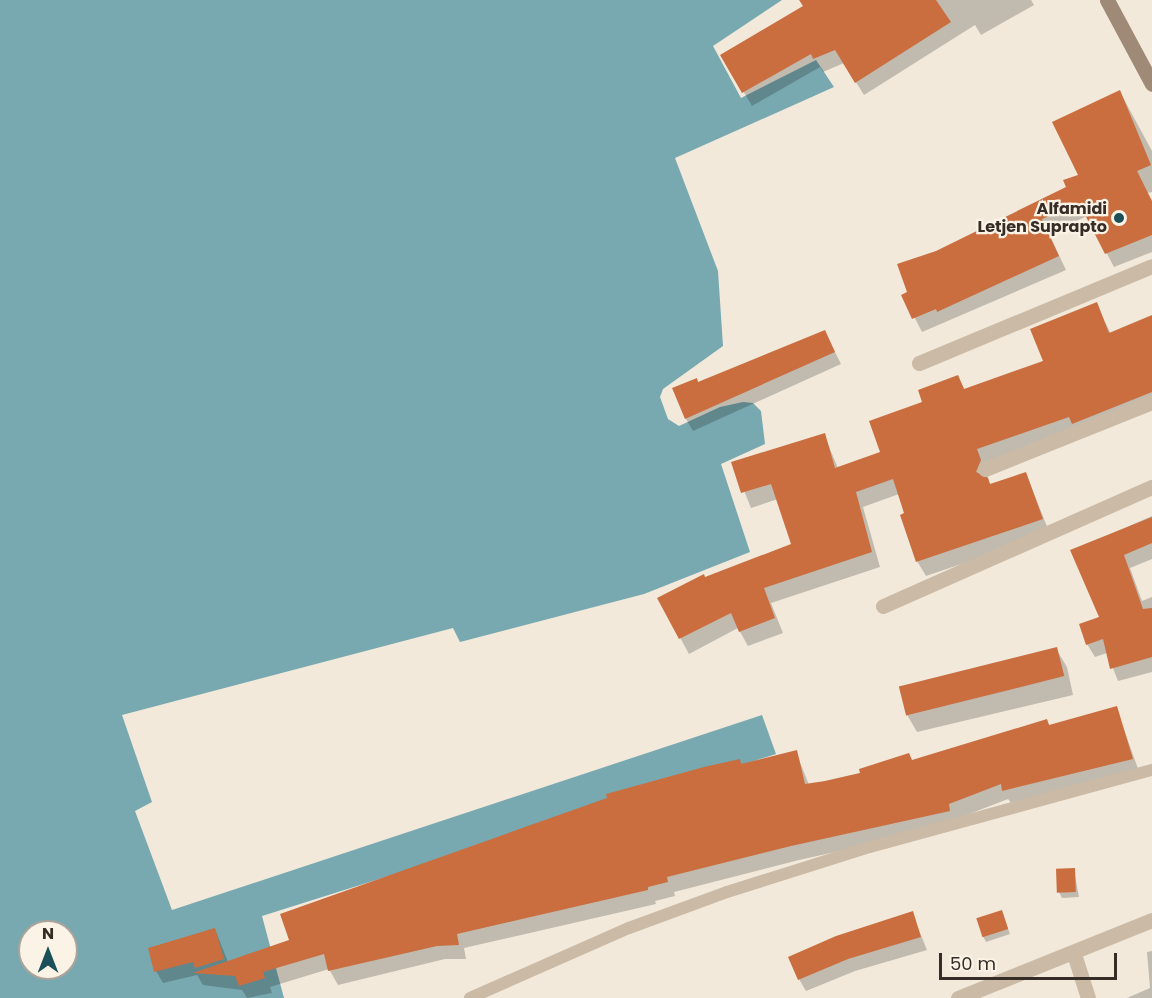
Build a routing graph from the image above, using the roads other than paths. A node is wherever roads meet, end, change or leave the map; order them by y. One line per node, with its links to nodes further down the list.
1 (1107, 0): 2 (main road)
2 (1152, 84)
3 (1152, 266): 4 (street)
4 (919, 363)
5 (1152, 402): 6 (street)
6 (985, 469)
7 (1152, 487): 8 (street)
8 (883, 606)
9 (1152, 770): 12 (lane)
10 (1152, 920): 11 (street)
11 (1074, 954): 13 (street); 14 (street)
12 (470, 998)
13 (958, 998)
14 (1088, 998)

